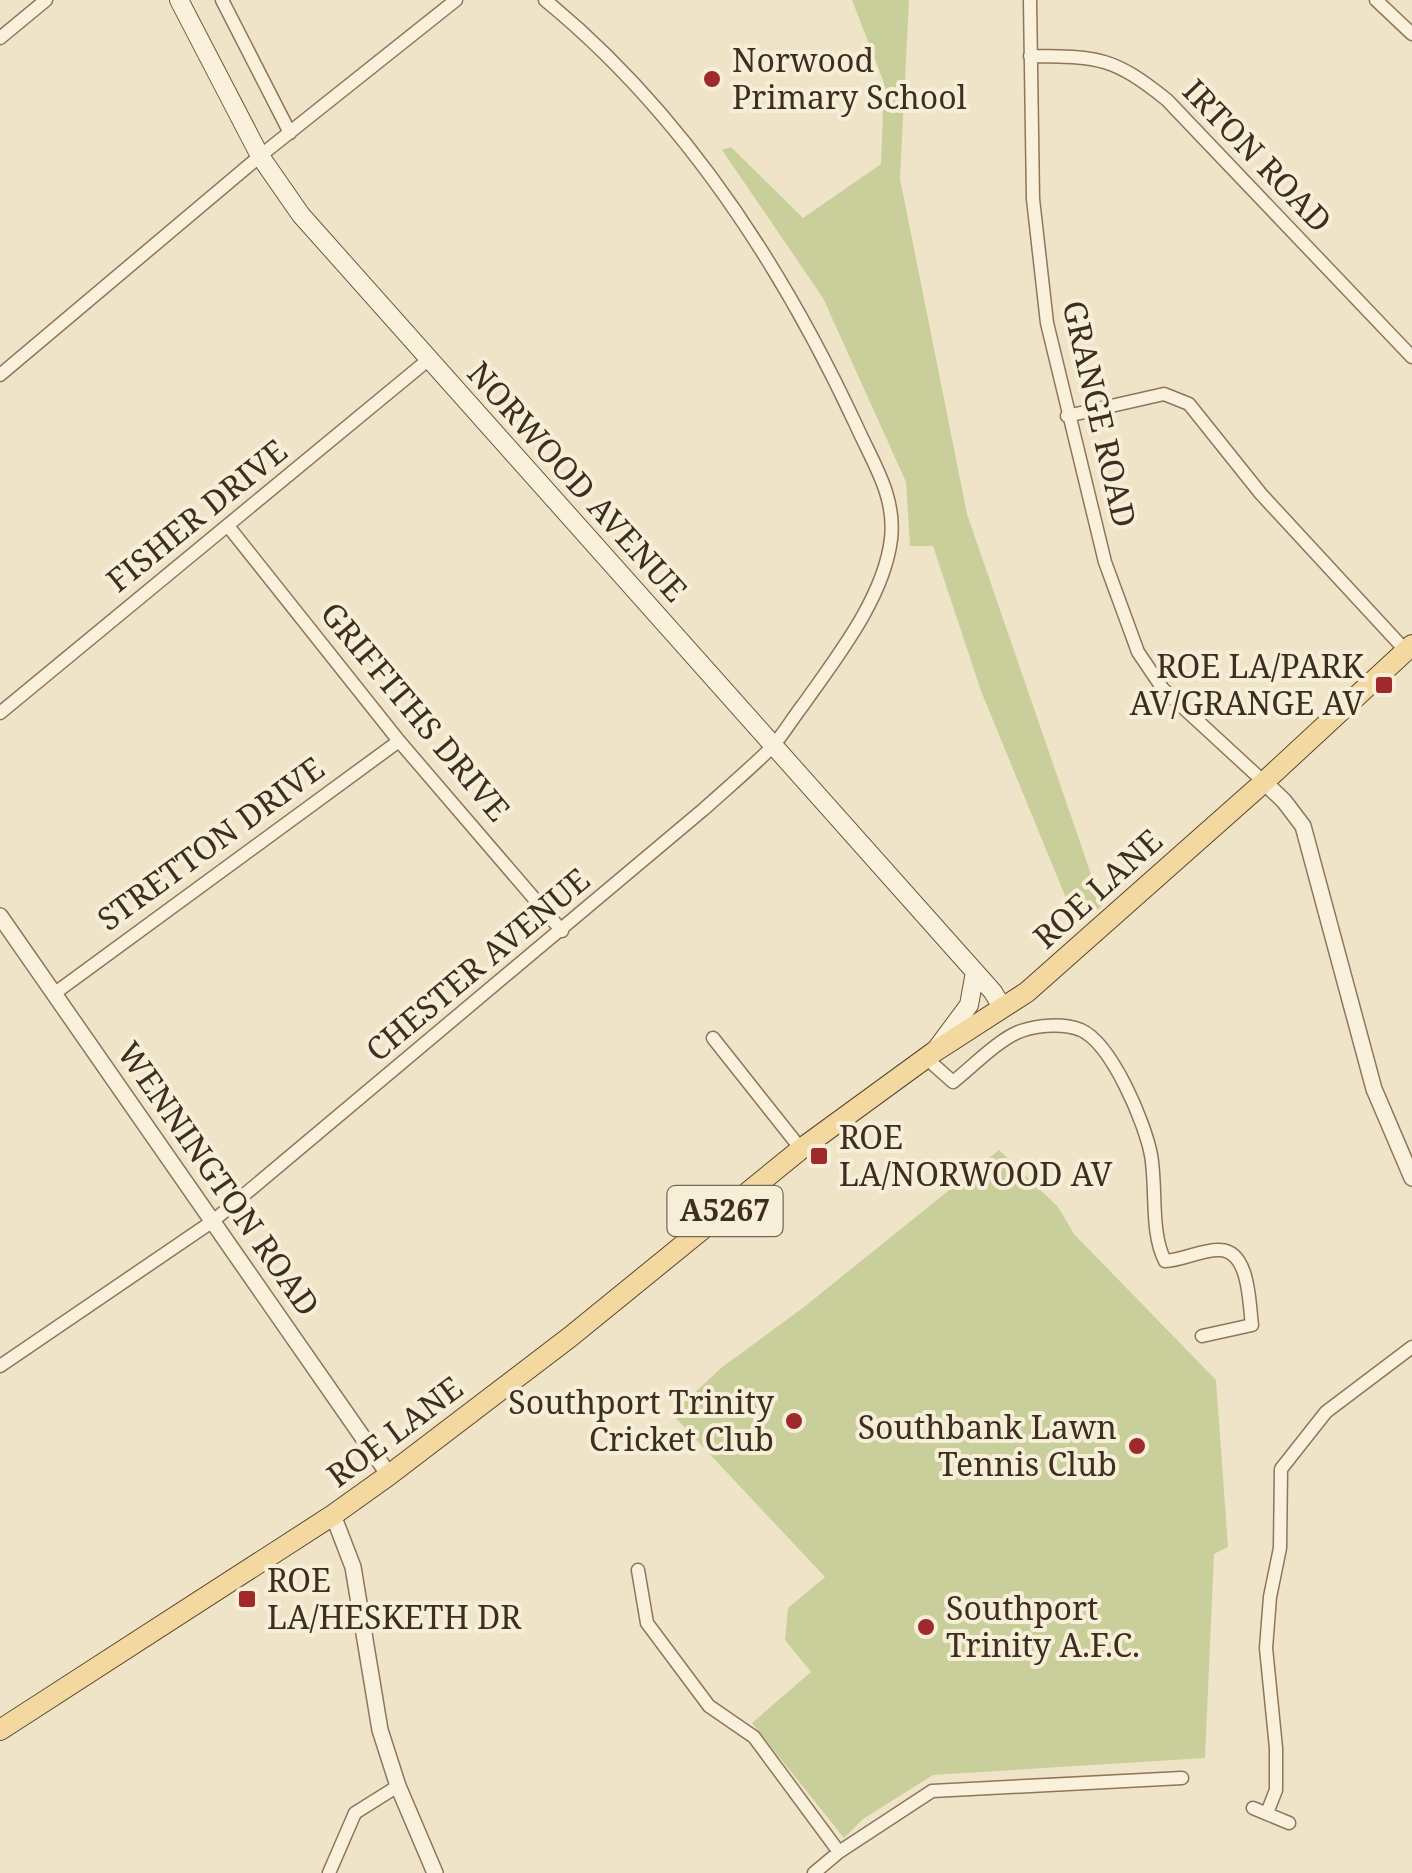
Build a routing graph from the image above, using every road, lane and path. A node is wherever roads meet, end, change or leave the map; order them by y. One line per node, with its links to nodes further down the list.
1 (46, 0): 9 (street)
2 (179, 0): 12 (main road, NORWOOD AVENUE)
3 (222, 0): 11 (street)
4 (456, 0): 11 (street)
5 (545, 0): 21 (street, CHESTER AVENUE)
6 (1030, 0): 10 (street, GRANGE ROAD)
7 (1376, 0): 8 (street)
8 (1412, 34)
9 (0, 38)
10 (1030, 56): 13 (street, IRTON ROAD); 16 (street, GRANGE ROAD)
11 (290, 133): 12 (street)
12 (260, 156): 14 (main road, NORWOOD AVENUE); 15 (street)
13 (1412, 357)
14 (428, 360): 17 (street, FISHER DRIVE); 21 (main road, NORWOOD AVENUE)
15 (0, 375)
16 (1067, 416): 18 (street); 22 (street, GRANGE ROAD)
17 (228, 526): 19 (street, FISHER DRIVE); 20 (street, GRIFFITHS DRIVE)
18 (1409, 648): 22 (main road, ROE LANE / A5267)
19 (0, 713)
20 (398, 741): 24 (street, GRIFFITHS DRIVE); 26 (street, STRETTON DRIVE)
21 (773, 746): 24 (street, CHESTER AVENUE); 25 (main road, NORWOOD AVENUE)
22 (1264, 782): 27 (main road, ROE LANE / A5267); 31 (street)
23 (0, 916): 26 (street, WENNINGTON ROAD)
24 (562, 931): 32 (street, CHESTER AVENUE)
25 (974, 972): 27 (main road, NORWOOD AVENUE); 29 (main road)
26 (55, 992): 32 (street, WENNINGTON ROAD)
27 (1002, 1008): 29 (main road, ROE LANE / A5267)
28 (713, 1038): 30 (street)
29 (930, 1055): 30 (main road, ROE LANE / A5267); 33 (street)
30 (802, 1148): 36 (main road, ROE LANE / A5267)
31 (1412, 1178)
32 (213, 1222): 35 (street, CHESTER AVENUE); 36 (street, WENNINGTON ROAD)
33 (1202, 1336)
34 (1412, 1347): 42 (street)
35 (0, 1366)
36 (389, 1475): 37 (main road, ROE LANE / A5267)
37 (333, 1515): 39 (main road, ROE LANE / A5267); 41 (street)
38 (638, 1570): 43 (street)
39 (0, 1730)
40 (1182, 1778): 43 (street)
41 (398, 1786): 44 (street); 45 (street)
42 (1288, 1823)
43 (839, 1852): 46 (street)
44 (328, 1873)
45 (435, 1873)
46 (814, 1873)

